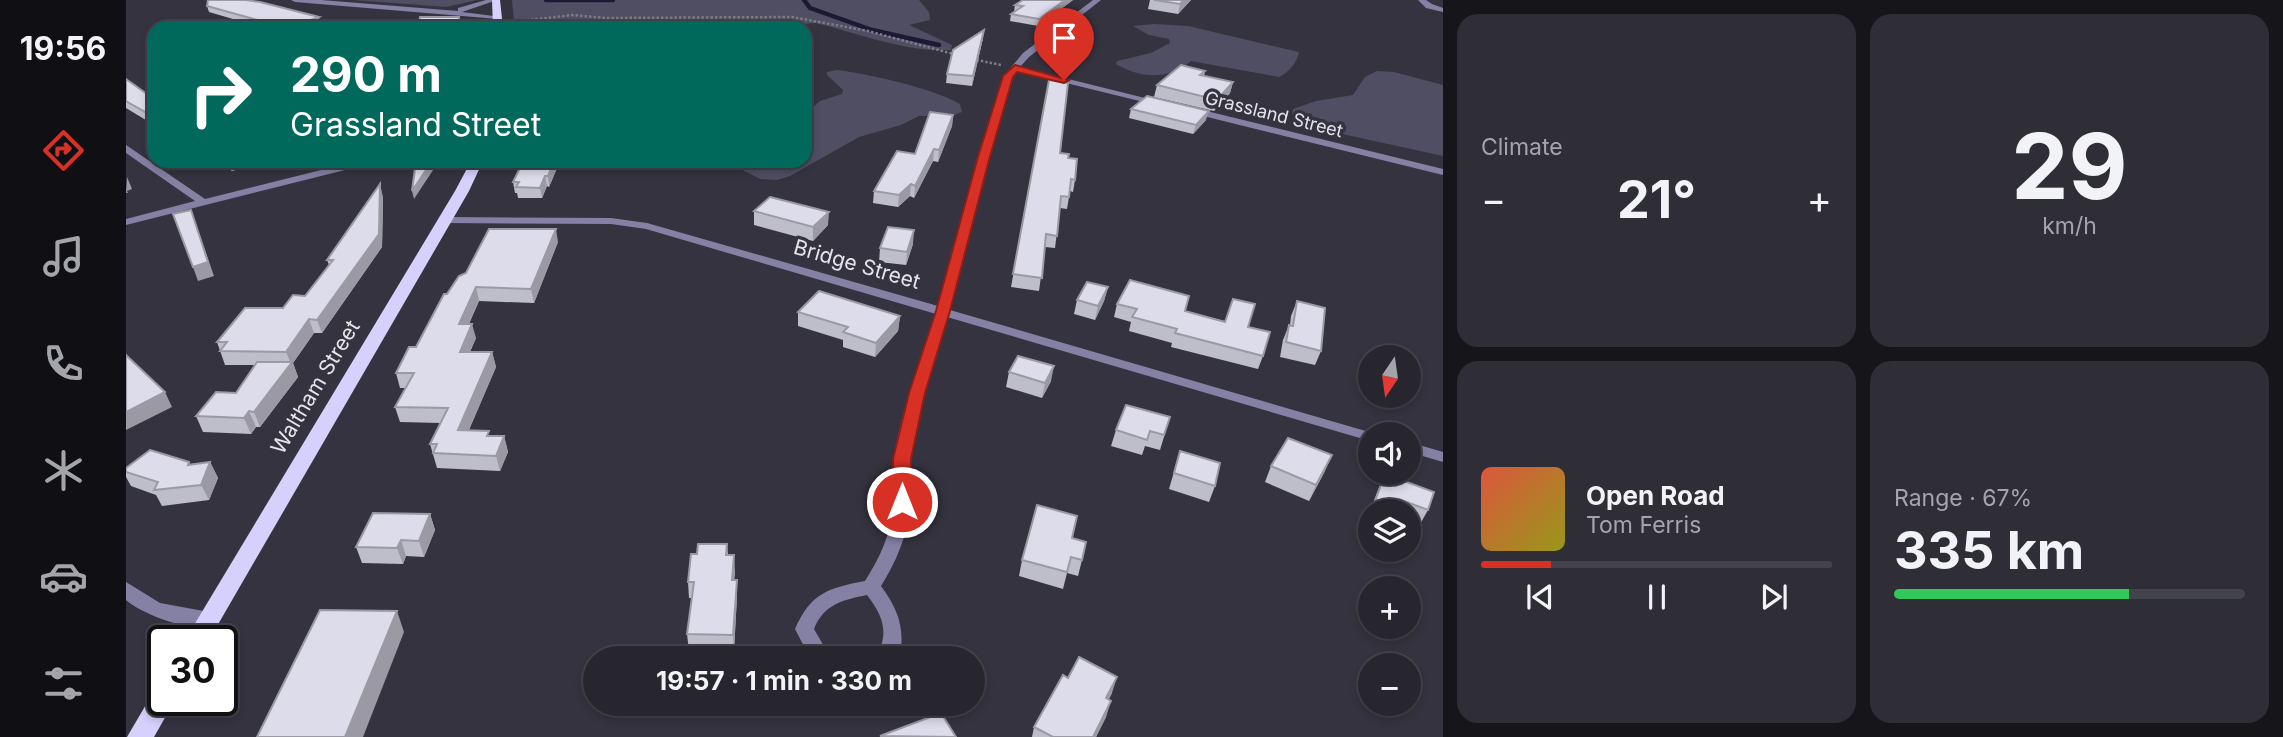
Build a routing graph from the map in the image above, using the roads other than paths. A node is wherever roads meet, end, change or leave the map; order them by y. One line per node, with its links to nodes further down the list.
1 (295, 0): 6 (street)
2 (1097, 0): 7 (street)
3 (1422, 0): 5 (street)
4 (496, 7): 6 (street); 6 (street)
5 (1443, 10)
6 (433, 12)
7 (1015, 68): 13 (street, Grassland Street); 17 (street)
8 (126, 148): 9 (street)
9 (147, 163)
10 (154, 168): 14 (street)
11 (341, 168): 14 (street)
12 (473, 168): 15 (main road, Waltham Street)
13 (1443, 172)
14 (204, 203): 16 (street)
15 (445, 220): 17 (street, Bridge Street); 23 (main road, Waltham Street)
16 (126, 222)
17 (943, 311): 18 (street, Bridge Street); 21 (street)
18 (1358, 432)
19 (1421, 451): 20 (street)
20 (1443, 457)
21 (871, 587): 25 (street); 26 (street)
22 (126, 589): 23 (street)
23 (209, 620): 24 (main road, Waltham Street)
24 (206, 625)
25 (814, 646)
26 (892, 646)
27 (153, 716): 28 (main road)
28 (141, 737)

